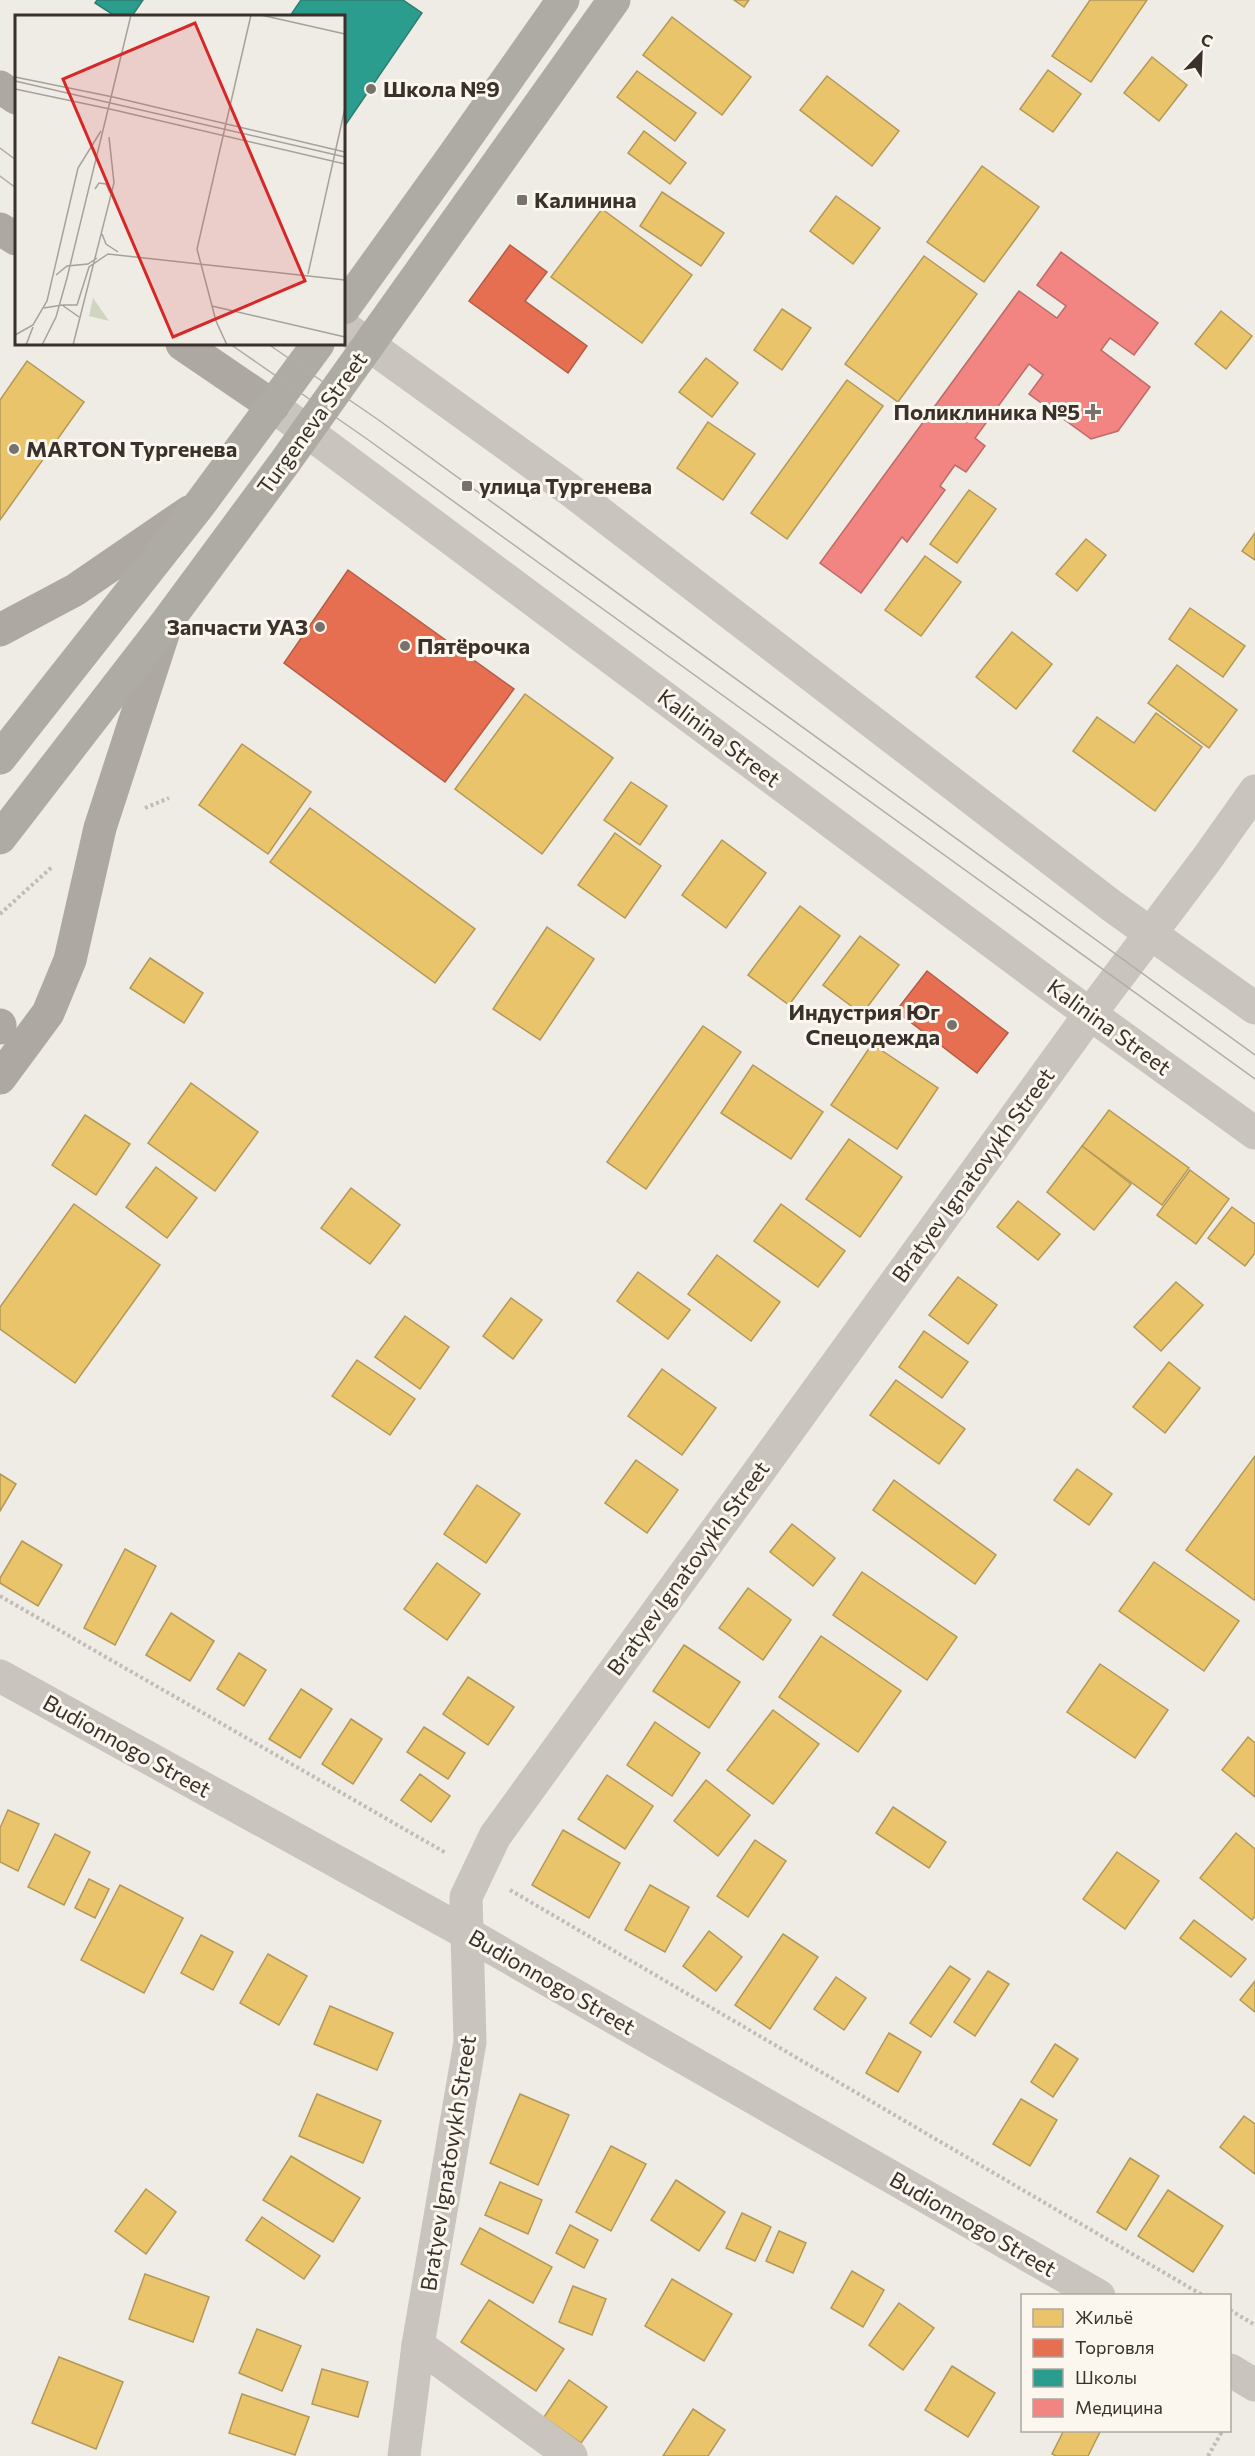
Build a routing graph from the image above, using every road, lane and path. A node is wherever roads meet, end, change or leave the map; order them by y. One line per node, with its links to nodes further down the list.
1 (563, 0): 7 (highway)
2 (614, 0): 8 (highway, Turgeneva Street)
3 (0, 87): 4 (main road)
4 (15, 97)
5 (0, 229): 6 (main road)
6 (15, 238)
7 (345, 307)
8 (356, 335): 12 (highway, Turgeneva Street); 19 (street)
9 (183, 345): 11 (main road, Kalinina Street)
10 (317, 345): 11 (highway, Turgeneva Street)
11 (273, 406): 12 (street, Kalinina Street); 13 (highway, Turgeneva Street)
12 (307, 429): 14 (highway, Turgeneva Street); 21 (street, Kalinina Street)
13 (200, 504): 15 (main road); 16 (highway, Turgeneva Street)
14 (166, 623): 18 (highway, Turgeneva Street); 22 (main road)
15 (0, 630)
16 (0, 758)
17 (1255, 791): 19 (street, Bratyev Ignatovykh Street)
18 (0, 838)
19 (1149, 933): 20 (street); 21 (street, Bratyev Ignatovykh Street)
20 (1255, 1008)
21 (1090, 1014): 23 (street, Kalinina Street); 26 (street, Bratyev Ignatovykh Street)
22 (0, 1078)
23 (1255, 1133)
24 (0, 1596): 26 (path)
25 (0, 1676): 27 (street, Budionnogo Street)
26 (478, 1871): 27 (street, Bratyev Ignatovykh Street); 29 (path)
27 (468, 1934): 28 (street, Budionnogo Street); 32 (street, Bratyev Ignatovykh Street)
28 (1097, 2294)
29 (1202, 2294)
30 (1231, 2311): 31 (path)
31 (1255, 2325)
32 (418, 2345): 36 (street, Bratyev Ignatovykh Street); 37 (street)
33 (1231, 2371): 34 (street)
34 (1255, 2385)
35 (1222, 2432): 38 (path)
36 (405, 2456)
37 (571, 2456)
38 (1208, 2456)

